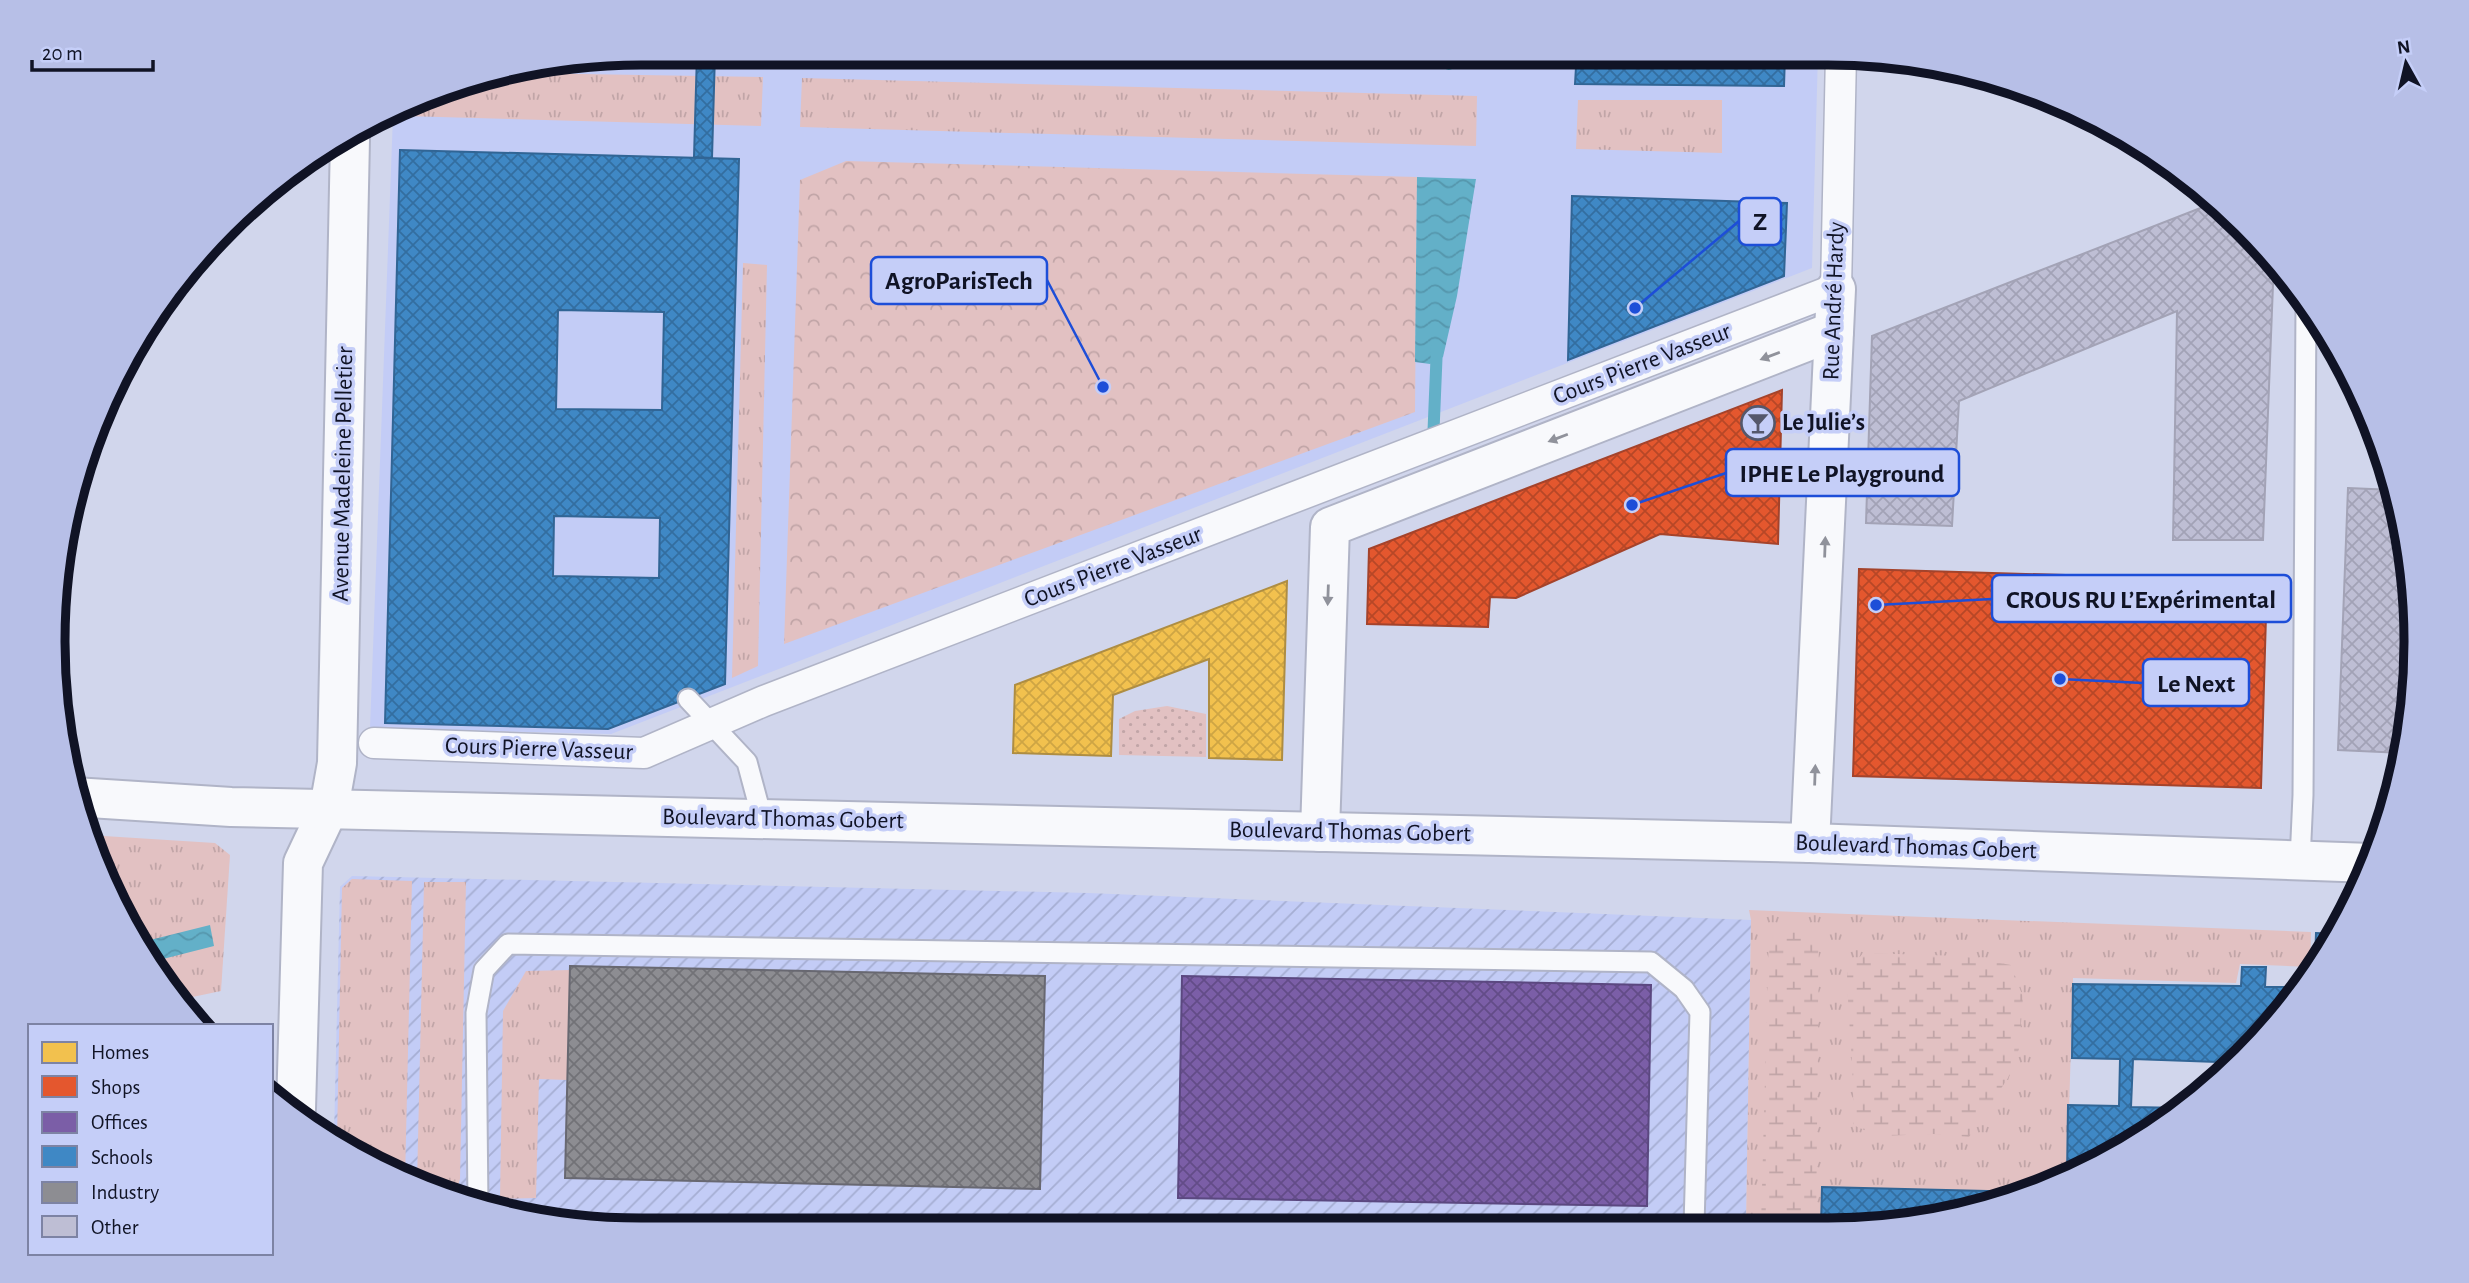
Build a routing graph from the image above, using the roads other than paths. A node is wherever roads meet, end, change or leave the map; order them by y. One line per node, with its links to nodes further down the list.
1 (1841, 65): 3 (street, Rue André Hardy)
2 (350, 144): 10 (street, Avenue Madeleine Pelletier)
3 (1836, 289): 5 (street, Rue André Hardy); 7 (street, Cours Pierre Vasseur)
4 (2306, 319): 14 (lane)
5 (1834, 331): 12 (street, one-way to 12); 13 (street, Rue André Hardy, one-way to 5)
6 (688, 699): 7 (lane)
7 (710, 723): 8 (street, Cours Pierre Vasseur); 11 (lane)
8 (374, 743)
9 (86, 798): 10 (street, Boulevard Thomas Gobert)
10 (328, 808): 11 (street, Boulevard Thomas Gobert); 16 (street, Avenue Madeleine Pelletier)
11 (762, 818): 12 (street, Boulevard Thomas Gobert)
12 (1320, 832): 13 (street, Boulevard Thomas Gobert)
13 (1810, 843): 14 (street, Boulevard Thomas Gobert)
14 (2300, 861): 15 (street, Boulevard Thomas Gobert)
15 (2360, 863)
16 (296, 1103)
17 (478, 1195): 18 (lane)
18 (1694, 1218)

